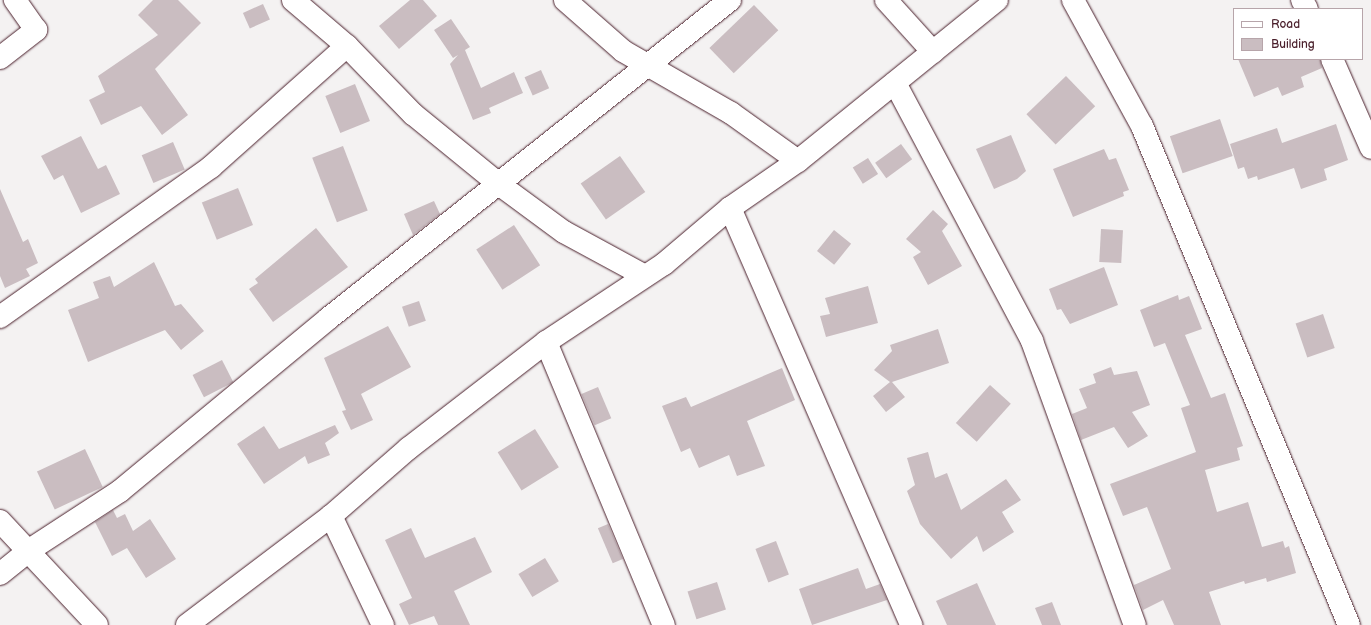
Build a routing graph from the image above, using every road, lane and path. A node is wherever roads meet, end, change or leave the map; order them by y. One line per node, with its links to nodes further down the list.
1 (15, 0): 10 (street)
2 (293, 0): 8 (street)
3 (566, 0): 12 (street)
4 (730, 0): 12 (street)
5 (886, 0): 9 (street)
6 (998, 0): 9 (street)
7 (1073, 0): 31 (street)
8 (346, 46): 16 (street); 19 (street)
9 (933, 52): 13 (street)
10 (0, 58)
11 (1332, 60): 14 (street)
12 (649, 66): 15 (street); 16 (street)
13 (895, 83): 15 (street); 30 (street)
14 (1371, 148)
15 (798, 161): 17 (street)
16 (500, 185): 18 (street); 23 (street)
17 (730, 208): 18 (street); 29 (street)
18 (645, 276): 20 (street)
19 (0, 317)
20 (546, 342): 21 (street); 28 (street)
21 (331, 516): 25 (street); 27 (street)
22 (0, 521): 23 (street)
23 (28, 551): 24 (street); 26 (street)
24 (0, 574)
25 (196, 622)
26 (97, 625)
27 (382, 625)
28 (664, 625)
29 (911, 625)
30 (1135, 625)
31 (1349, 625)

